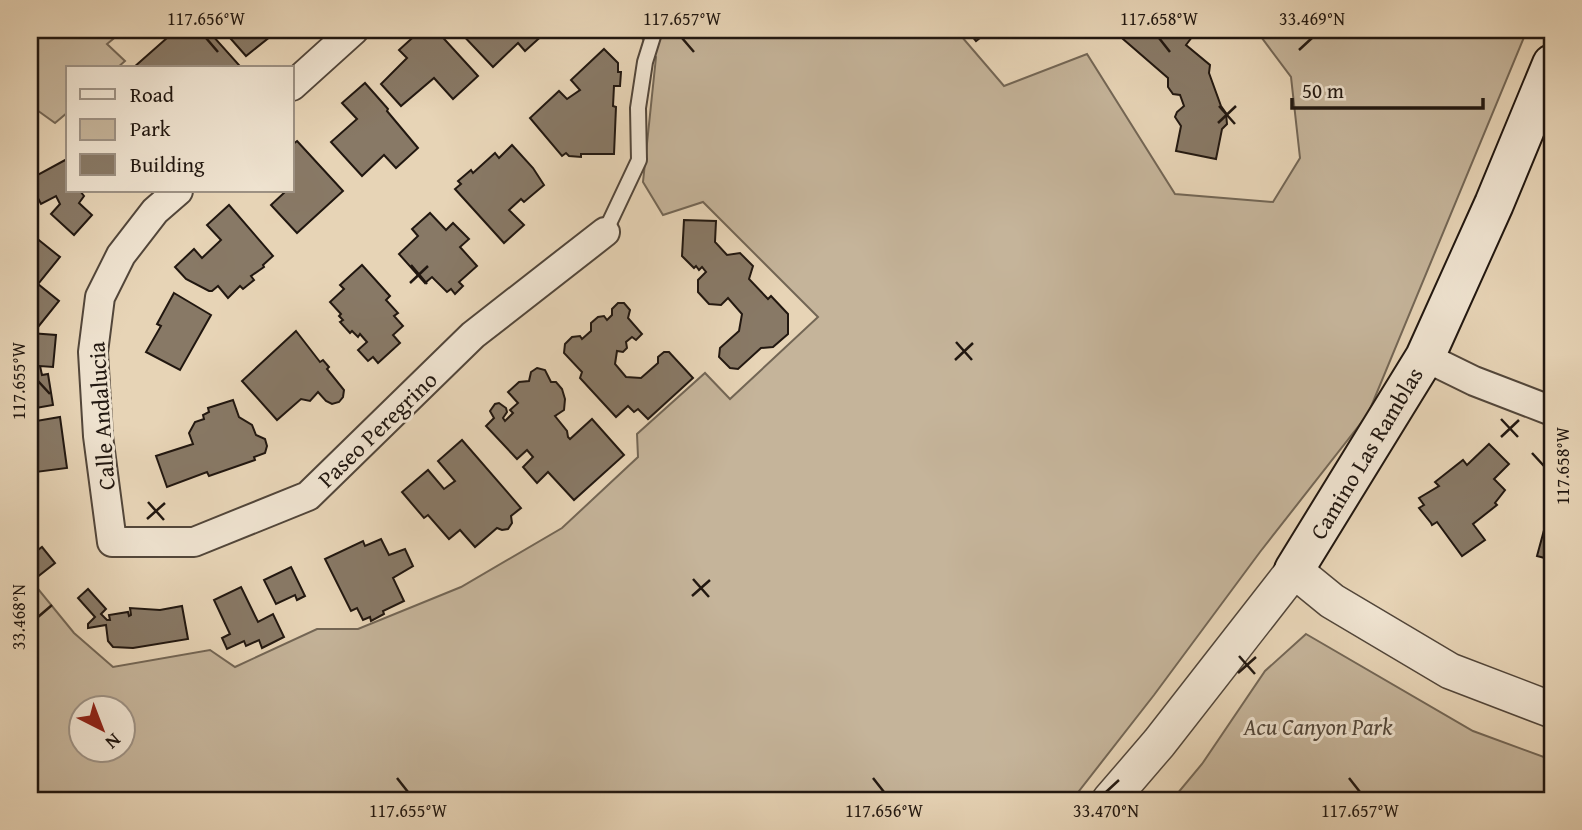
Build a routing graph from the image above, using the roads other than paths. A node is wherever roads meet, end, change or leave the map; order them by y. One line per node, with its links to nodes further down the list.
1 (354, 30): 4 (street)
2 (655, 30): 6 (lane)
3 (1552, 64): 7 (main road, Camino Las Ramblas)
4 (294, 84)
5 (177, 192): 9 (street, Calle Andalucia)
6 (604, 232): 9 (street, Paseo Peregrino)
7 (1425, 357): 8 (street); 10 (main road, Camino Las Ramblas)
8 (1552, 411)
9 (112, 542)
10 (1294, 570): 11 (street); 12 (street, Camino Las Ramblas)
11 (1552, 710)
12 (1110, 800)

